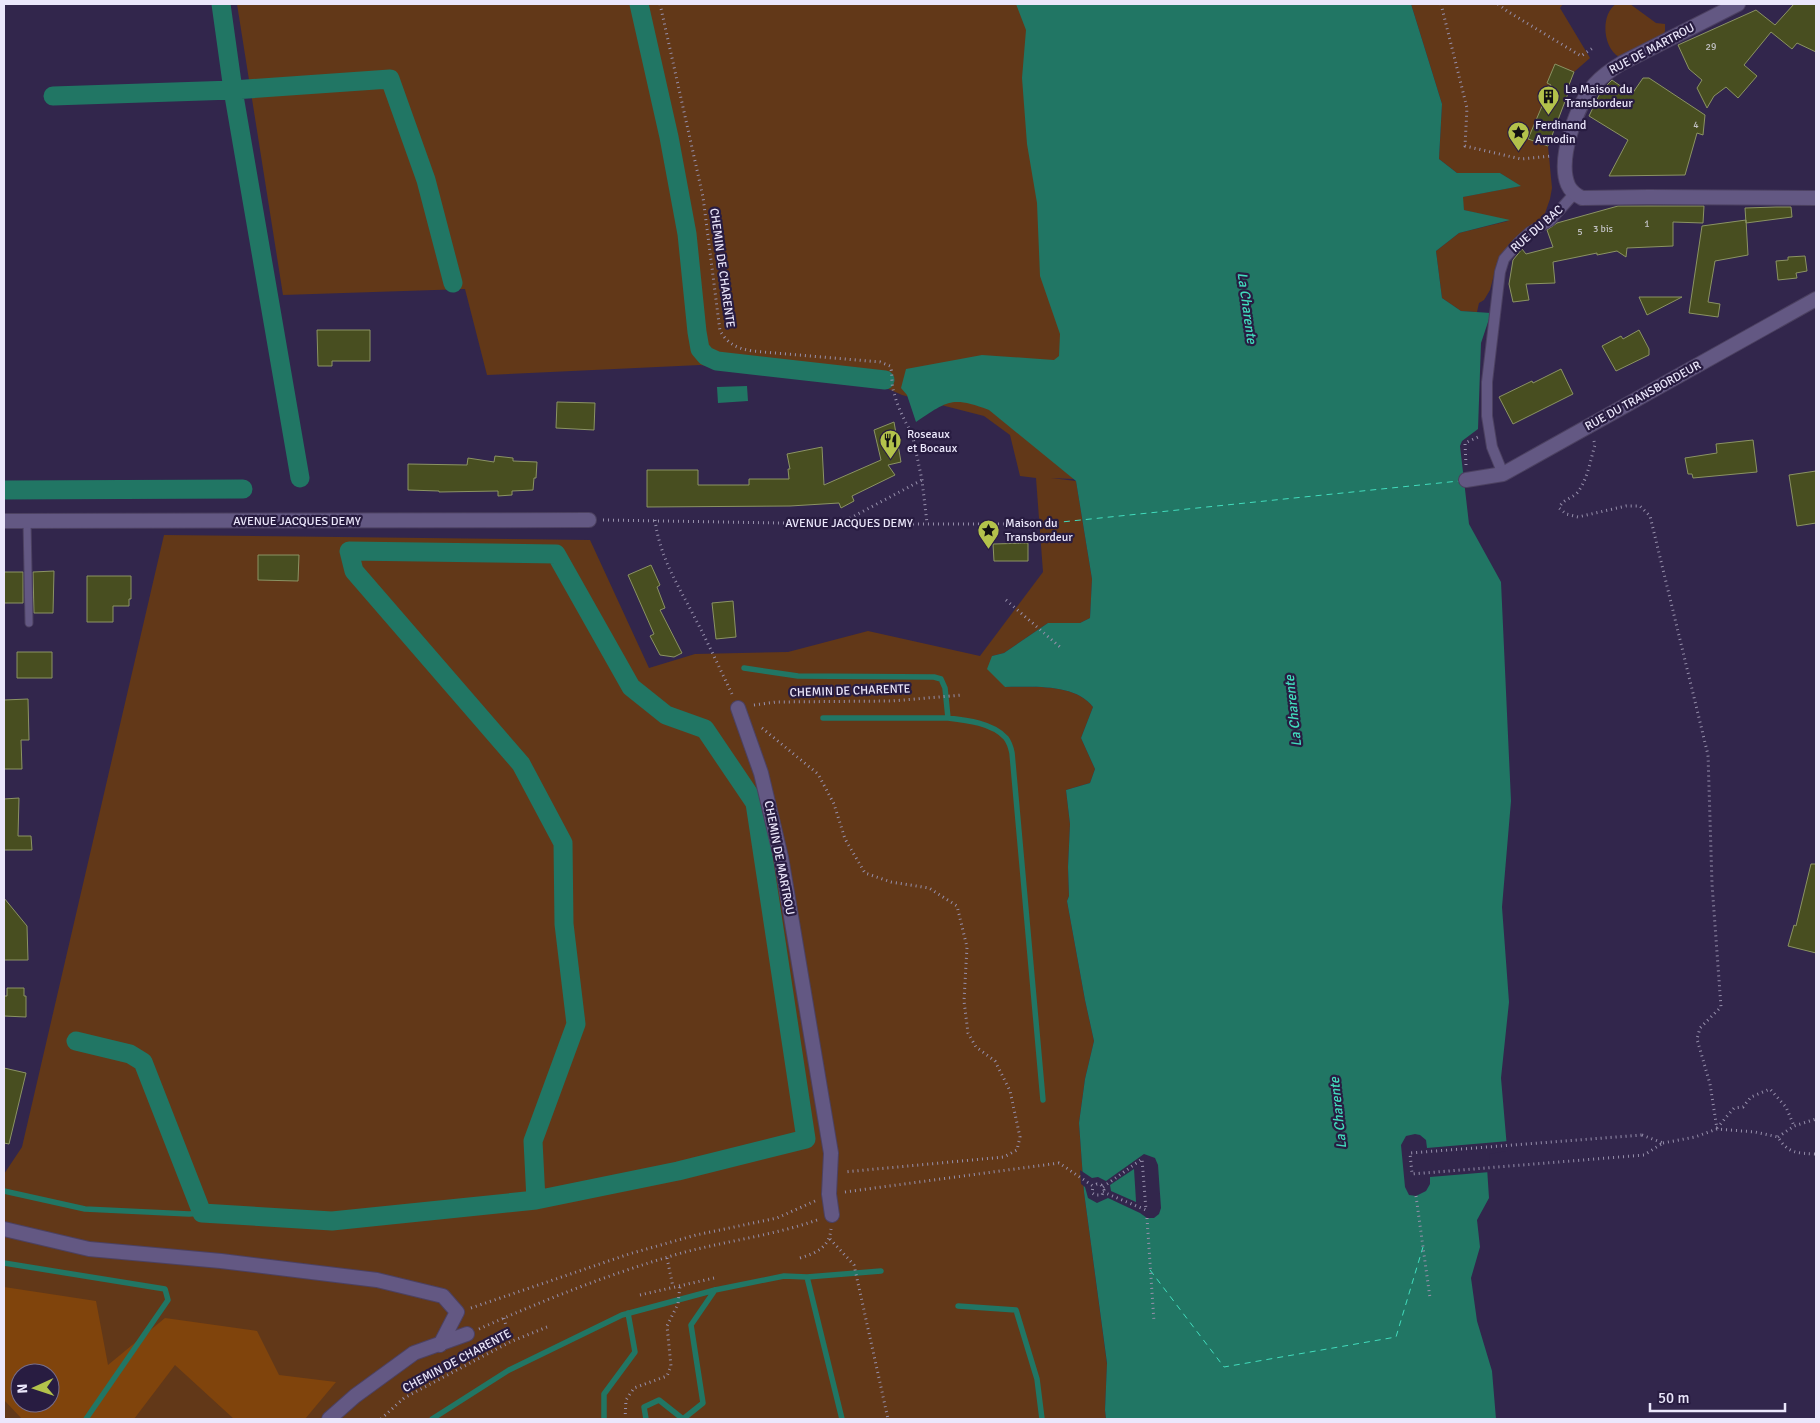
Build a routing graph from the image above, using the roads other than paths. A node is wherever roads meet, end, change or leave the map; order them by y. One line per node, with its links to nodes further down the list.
1 (1738, 4): 2 (street, RUE DE MARTROU)
2 (1574, 194): 3 (street, RUE DU BAC); 5 (street, RUE DU BAC)
3 (1816, 198)
4 (1816, 299): 5 (street, RUE DU TRANSBORDEUR)
5 (1503, 474): 6 (street, RUE DU TRANSBORDEUR)
6 (1466, 480)
7 (589, 520): 9 (street, AVENUE JACQUES DEMY)
8 (4, 521): 9 (street, AVENUE JACQUES DEMY)
9 (27, 521): 10 (lane)
10 (29, 623)
11 (738, 708): 12 (street, CHEMIN DE MARTROU)
12 (832, 1216)
13 (4, 1229): 15 (street)
14 (467, 1334): 15 (street)
15 (440, 1345): 16 (street)
16 (329, 1419)

